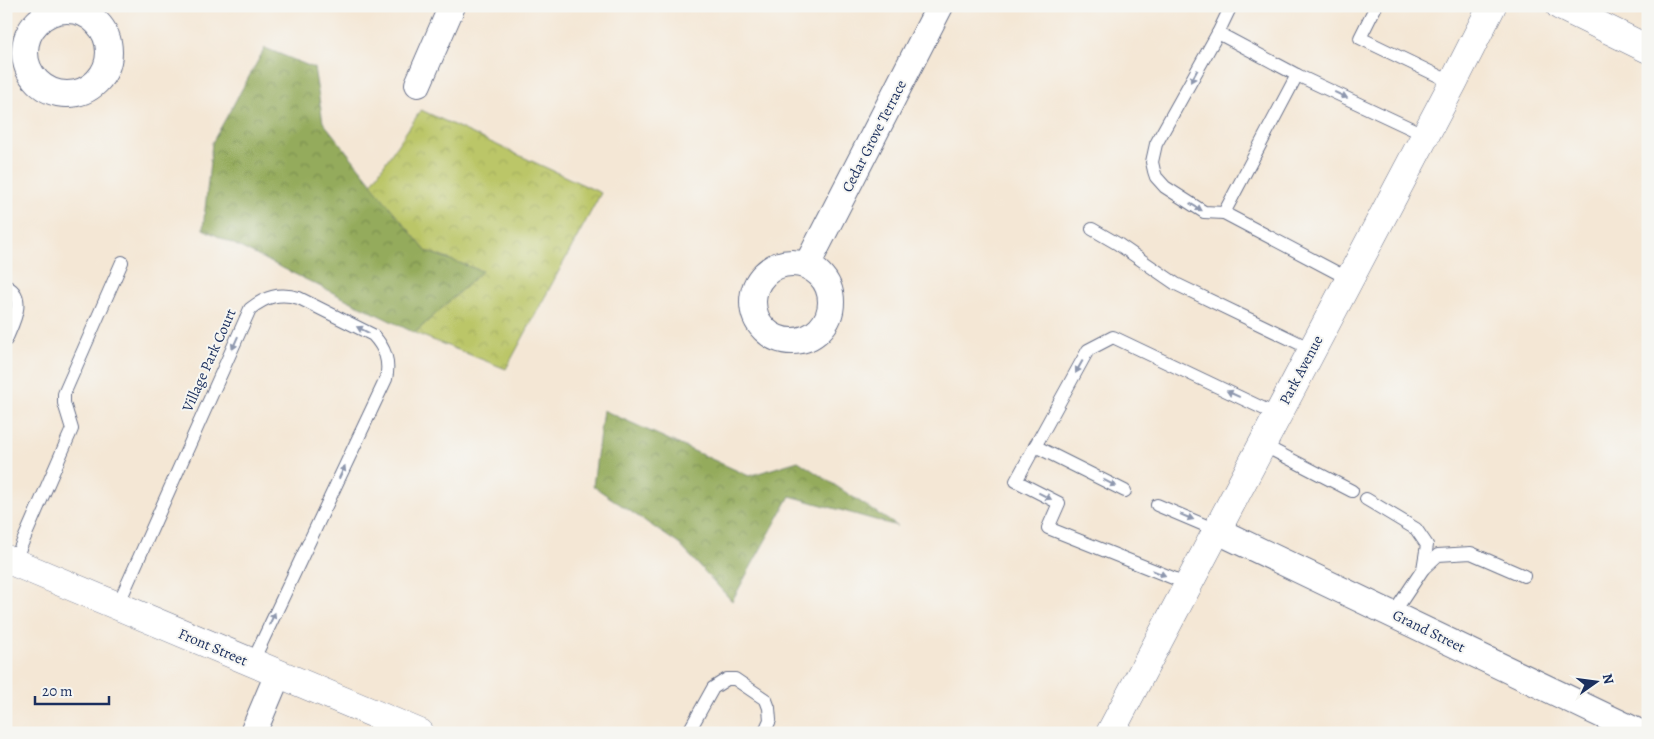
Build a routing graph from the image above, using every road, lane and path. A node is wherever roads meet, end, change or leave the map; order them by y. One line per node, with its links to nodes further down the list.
1 (452, 6): 11 (street)
2 (940, 6): 16 (street, Cedar Grove Terrace)
3 (1231, 6): 7 (lane)
4 (1376, 6): 10 (lane)
5 (1492, 6): 10 (main road, Park Avenue)
6 (1560, 6): 8 (main road)
7 (1218, 33): 9 (lane); 13 (lane, one-way to 13)
8 (1648, 49)
9 (1297, 75): 12 (lane, one-way to 12); 13 (lane)
10 (1453, 83): 12 (main road, Park Avenue)
11 (418, 84)
12 (1425, 135): 17 (main road, Park Avenue)
13 (1224, 213): 17 (lane)
14 (1092, 229): 20 (lane)
15 (122, 262): 29 (lane)
16 (807, 265)
17 (1349, 279): 20 (main road, Park Avenue)
18 (6, 286): 19 (lane)
19 (6, 340)
20 (1312, 349): 21 (main road, Park Avenue)
21 (1277, 415): 22 (main road, Park Avenue); 23 (lane, one-way to 23)
22 (1261, 444): 25 (lane); 28 (main road, Park Avenue)
23 (1035, 446): 24 (lane, one-way to 24); 32 (lane, one-way to 32)
24 (1125, 491)
25 (1352, 492)
26 (1366, 499): 30 (lane)
27 (1157, 505): 28 (lane, one-way to 28)
28 (1216, 530): 32 (main road, Park Avenue); 34 (street, Grand Street)
29 (10, 561): 33 (main road, Front Street)
30 (1423, 569): 31 (lane); 34 (lane)
31 (1524, 576)
32 (1188, 584): 41 (main road, Park Avenue)
33 (117, 607): 35 (main road, Front Street); 35 (lane, Village Park Court, one-way to 33)
34 (1393, 614): 42 (street, Grand Street)
35 (252, 663): 36 (main road, Front Street)
36 (278, 674): 37 (street); 38 (main road, Front Street)
37 (253, 733)
38 (420, 733)
39 (688, 733): 40 (lane)
40 (764, 733)
41 (1110, 733)
42 (1640, 733)

